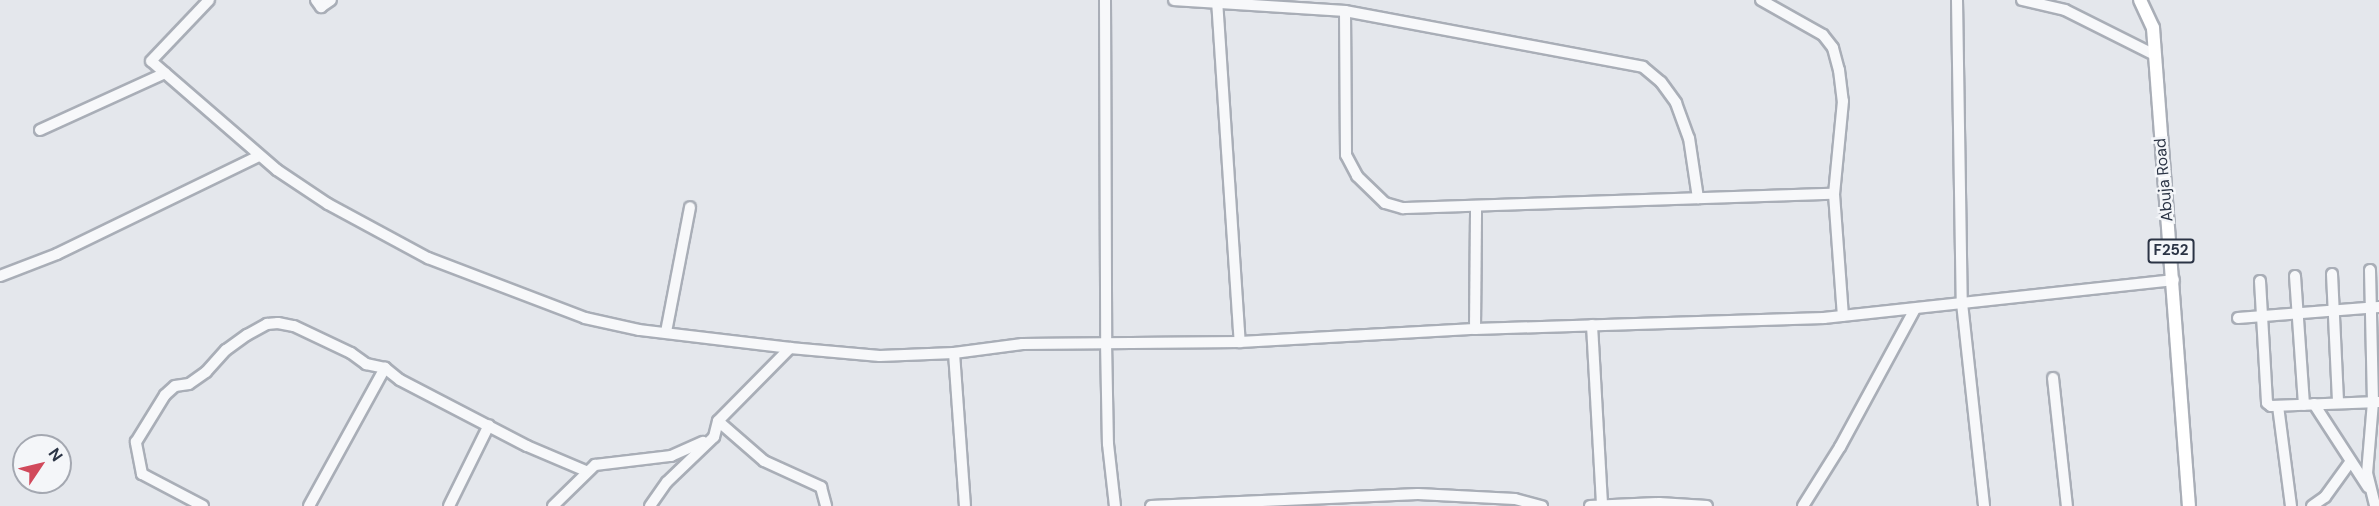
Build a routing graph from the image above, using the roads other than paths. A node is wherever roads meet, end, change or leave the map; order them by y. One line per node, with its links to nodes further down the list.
1 (209, 0): 13 (street)
2 (316, 0): 3 (street)
3 (331, 0)
4 (1105, 0): 37 (street)
5 (1174, 0): 10 (street)
6 (1761, 0): 16 (street)
7 (1957, 0): 26 (street)
8 (2022, 0): 12 (street)
9 (2140, 0): 12 (main road, Abuja Road / F252)
10 (1217, 2): 11 (street); 38 (street)
11 (1345, 11): 17 (street); 18 (street)
12 (2155, 55): 24 (main road, Abuja Road / F252)
13 (165, 73): 14 (street); 15 (street)
14 (40, 130)
15 (259, 156): 22 (street); 36 (street)
16 (1834, 194): 17 (street); 31 (street)
17 (1698, 198): 18 (street)
18 (1476, 206): 35 (street)
19 (690, 207): 36 (street)
20 (2370, 270): 27 (street)
21 (2332, 274): 29 (street)
22 (0, 276)
23 (2295, 276): 30 (street)
24 (2174, 280): 26 (street); 70 (main road, Abuja Road / F252)
25 (2260, 281): 32 (street)
26 (1962, 303): 28 (street); 68 (street)
27 (2375, 308): 29 (street); 43 (street)
28 (1915, 309): 31 (street); 67 (street)
29 (2334, 311): 30 (street); 44 (street)
30 (2300, 313): 32 (street); 45 (street)
31 (1843, 316): 34 (street)
32 (2262, 316): 33 (street); 46 (street)
33 (2238, 318)
34 (1592, 325): 35 (street); 54 (street)
35 (1475, 329): 38 (street)
36 (666, 332): 39 (street)
37 (1106, 342): 38 (street); 40 (street); 62 (street)
38 (1240, 342)
39 (790, 348): 40 (street); 47 (street)
40 (954, 352): 61 (street)
41 (385, 368): 48 (street); 55 (street); 56 (street)
42 (2053, 378): 69 (street)
43 (2376, 402): 44 (street); 52 (street)
44 (2338, 403): 45 (street)
45 (2309, 405): 46 (street); 50 (street)
46 (2278, 406): 71 (street)
47 (718, 421): 49 (street); 60 (street)
48 (489, 425): 51 (street); 57 (street)
49 (714, 437): 51 (street); 59 (street)
50 (2350, 461): 52 (street); 72 (street)
51 (586, 471): 58 (street)
52 (2369, 490): 73 (street)
53 (1362, 501): 63 (street); 64 (street)
54 (1602, 504): 65 (street); 66 (street)
55 (203, 506)
56 (309, 506)
57 (449, 506)
58 (553, 506)
59 (650, 506)
60 (826, 506)
61 (965, 506)
62 (1115, 506)
63 (1151, 506)
64 (1542, 506)
65 (1590, 506)
66 (1707, 506)
67 (1803, 506)
68 (1984, 506)
69 (2067, 506)
70 (2189, 506)
71 (2290, 506)
72 (2312, 506)
73 (2375, 506)

